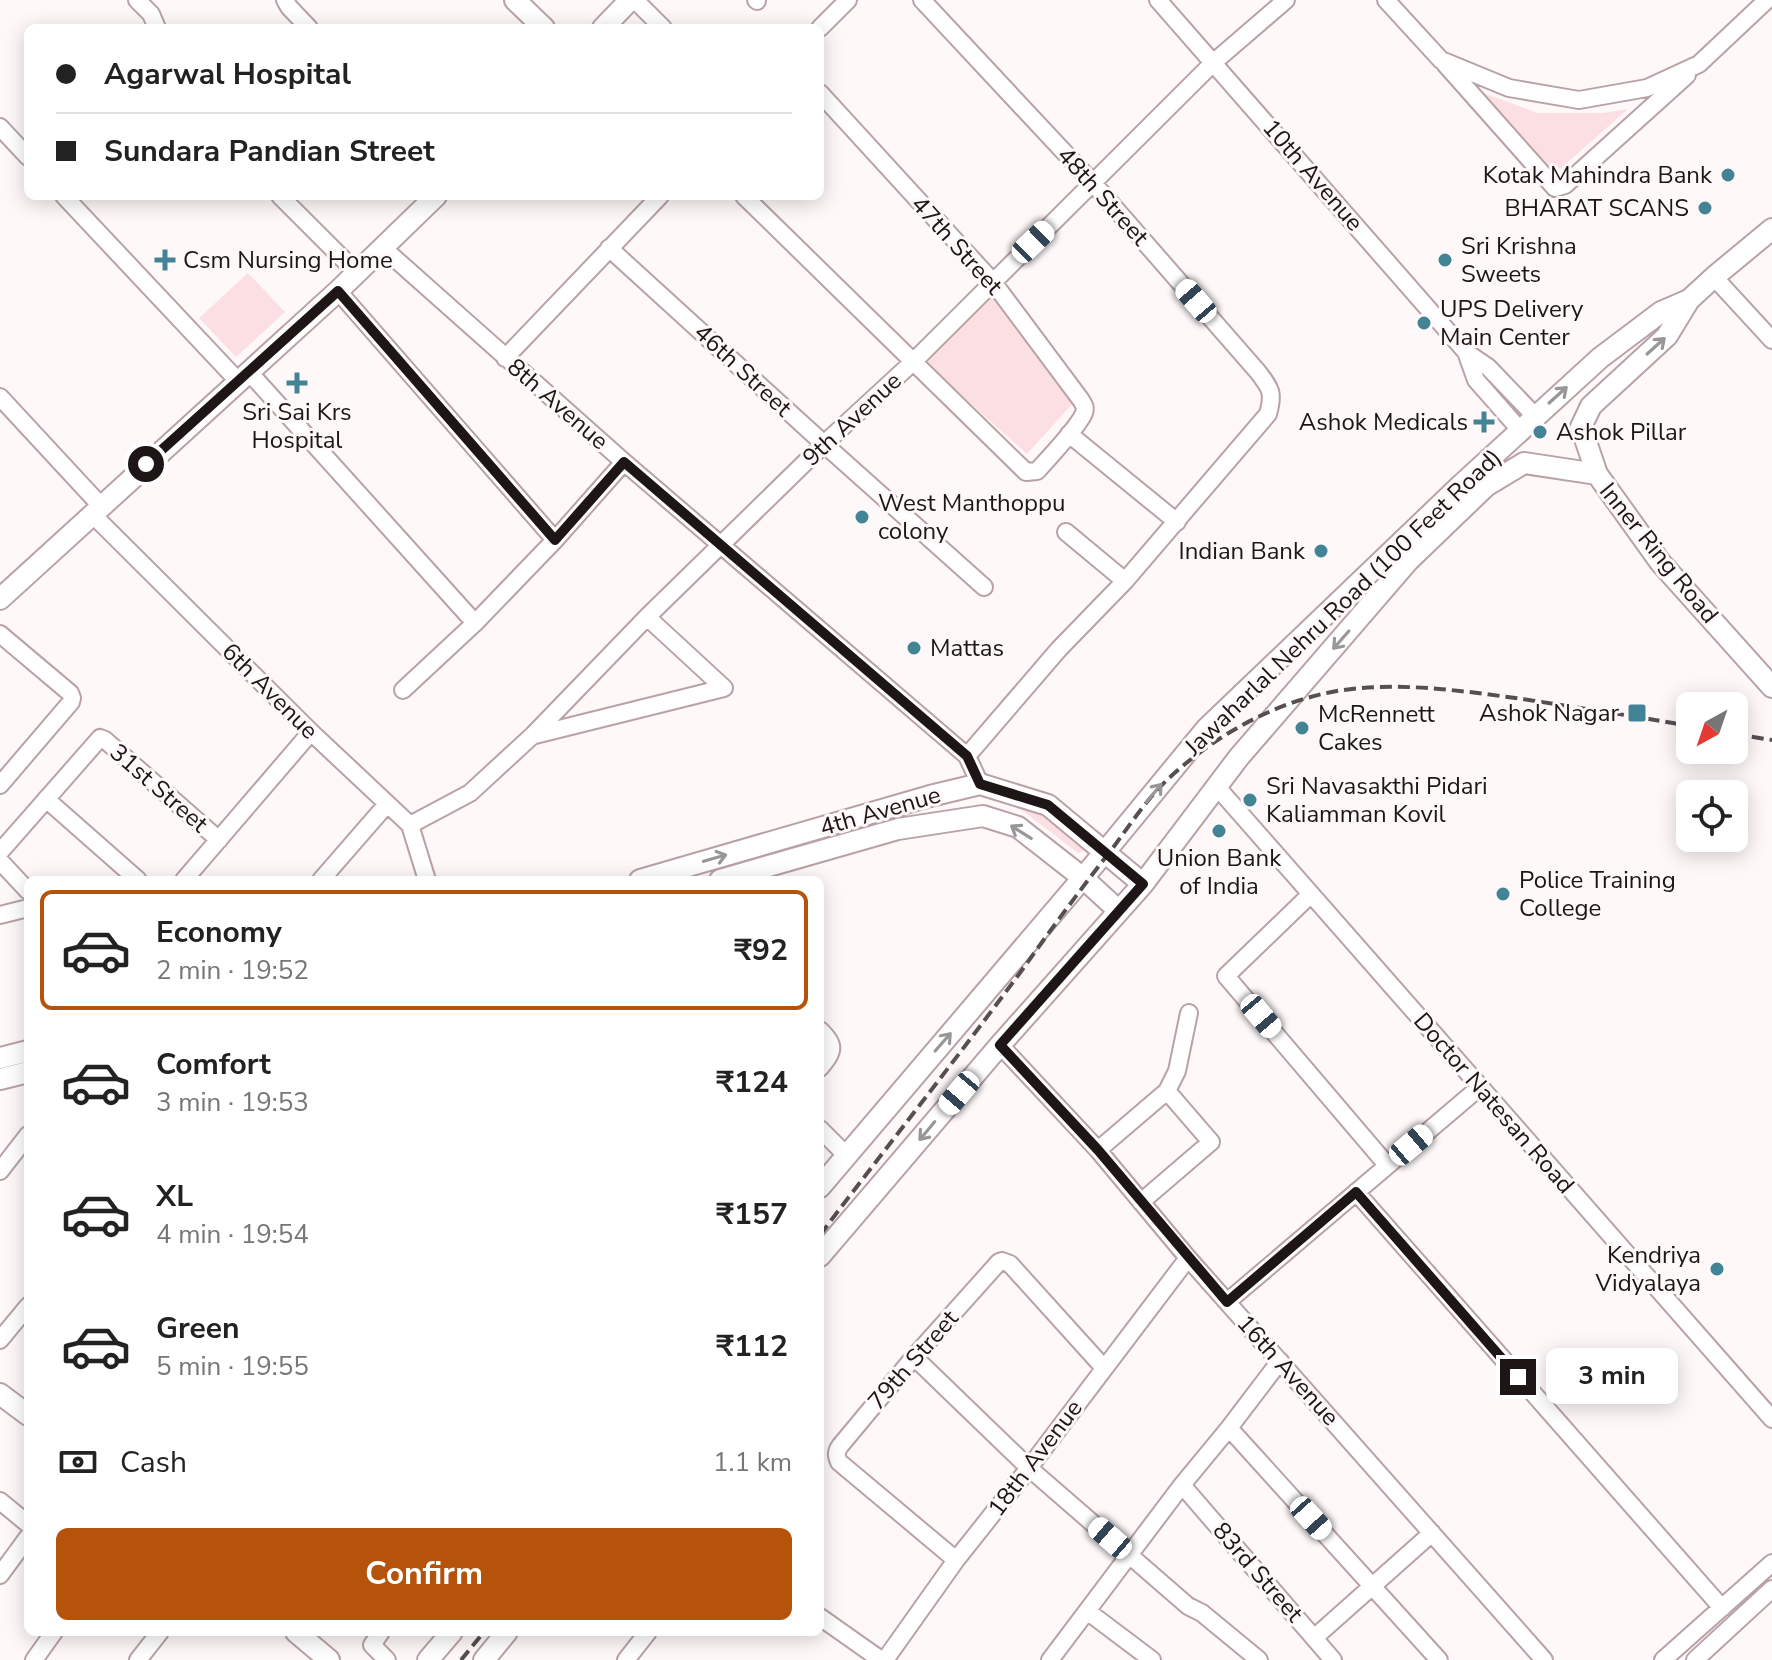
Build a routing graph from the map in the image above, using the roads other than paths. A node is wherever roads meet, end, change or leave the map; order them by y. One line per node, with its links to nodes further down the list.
1 (137, 0): 11 (street)
2 (285, 0): 12 (street)
3 (515, 0): 13 (main road)
4 (632, 0): 14 (main road); 15 (street)
5 (848, 0): 16 (street)
6 (922, 0): 23 (street, 48th Street)
7 (1158, 0): 18 (street, 10th Avenue)
8 (1286, 0): 18 (street, 9th Avenue)
9 (1386, 0): 17 (street)
10 (1767, 0): 19 (street)
11 (155, 24)
12 (305, 24)
13 (540, 24)
14 (607, 24)
15 (659, 24)
16 (824, 24)
17 (1441, 60): 19 (street); 19 (street)
18 (1214, 62): 23 (street, 9th Avenue); 43 (street, 10th Avenue)
19 (1699, 64)
20 (824, 97): 34 (street, 47th Street)
21 (0, 127): 22 (street)
22 (24, 153)
23 (1093, 183): 34 (street, 9th Avenue); 49 (street, 48th Street)
24 (68, 200): 41 (street)
25 (284, 200): 32 (street)
26 (432, 200): 30 (main road)
27 (656, 200): 31 (street)
28 (748, 200): 40 (street)
29 (1772, 229): 33 (main road, Inner Ring Road)
30 (383, 248): 32 (main road); 38 (street, 8th Avenue)
31 (609, 248): 38 (street); 45 (street, 46th Street)
32 (357, 273): 35 (main road)
33 (1714, 277): 36 (main road, Inner Ring Road); 37 (street)
34 (993, 282): 40 (street, 9th Avenue); 44 (street, 47th Street)
35 (338, 291): 41 (main road); 51 (street)
36 (1689, 300): 39 (main road, Inner Ring Road); 47 (main road, Inner Ring Road, one-way to 36)
37 (1772, 340)
38 (505, 358): 46 (street, 8th Avenue)
39 (1600, 358): 43 (main road, Jawaharlal Nehru Road (100 Feet Road), one-way to 39)
40 (914, 361): 44 (street); 45 (street, 9th Avenue)
41 (244, 377): 48 (main road); 57 (street)
42 (0, 397): 48 (street, 6th Avenue)
43 (1528, 423): 72 (main road, Jawaharlal Nehru Road (100 Feet Road), one-way to 43)
44 (1069, 434): 49 (street)
45 (824, 444): 52 (street, 9th Avenue); 54 (street, 46th Street)
46 (624, 462): 51 (street); 52 (street, 8th Avenue)
47 (1597, 474): 59 (main road, Inner Ring Road); 66 (main road, Jawaharlal Nehru Road (100 Feet Road), one-way to 66)
48 (96, 510): 55 (main road); 61 (street, 6th Avenue)
49 (1177, 522): 53 (street)
50 (1066, 532): 53 (street)
51 (555, 540): 57 (street)
52 (721, 545): 56 (street, 9th Avenue); 63 (street, 8th Avenue)
53 (1125, 581): 63 (street)
54 (984, 587)
55 (0, 599)
56 (647, 617): 62 (street, 9th Avenue); 62 (street)
57 (475, 623): 60 (street)
58 (0, 634): 65 (street)
59 (1772, 687)
60 (403, 690)
61 (311, 732): 68 (street, 6th Avenue); 70 (street)
62 (533, 735): 69 (street, 9th Avenue)
63 (967, 756): 64 (street, 8th Avenue)
64 (980, 784): 72 (main road); 78 (main road, 4th Avenue, one-way to 64)
65 (0, 785)
66 (1217, 787): 81 (main road, Jawaharlal Nehru Road (100 Feet Road)); 83 (street, Doctor Natesan Road)
67 (46, 799): 70 (street, 31st Street); 71 (street); 74 (street)
68 (387, 804): 69 (street, 6th Avenue); 76 (street)
69 (410, 825): 77 (street)
70 (219, 840): 75 (street)
71 (0, 852)
72 (1104, 853): 80 (main road, Jawaharlal Nehru Road (100 Feet Road)); 81 (main road)
73 (0, 861): 82 (street)
74 (133, 876)
75 (188, 876)
76 (324, 876)
77 (426, 876)
78 (654, 876)
79 (734, 876): 80 (main road, one-way to 79)
80 (1083, 878): 85 (main road); 100 (main road, Jawaharlal Nehru Road (100 Feet Road), one-way to 80)
81 (1143, 884): 85 (main road, Jawaharlal Nehru Road (100 Feet Road))
82 (24, 887)
83 (1311, 894): 95 (street, Doctor Natesan Road); 101 (street)
84 (24, 909): 86 (street)
85 (1119, 911): 89 (main road, Jawaharlal Nehru Road (100 Feet Road))
86 (0, 915)
87 (1189, 1013): 96 (street)
88 (824, 1034): 92 (street)
89 (1000, 1045): 99 (street, 16th Avenue); 106 (main road, Jawaharlal Nehru Road (100 Feet Road), one-way to 106)
90 (24, 1052): 91 (main road)
91 (0, 1058)
92 (824, 1063)
93 (24, 1073): 94 (main road)
94 (0, 1079)
95 (1480, 1087): 101 (street); 116 (street, Doctor Natesan Road)
96 (1167, 1091): 99 (street); 105 (street)
97 (824, 1133): 100 (street)
98 (24, 1140): 102 (street)
99 (1098, 1150): 105 (street, 16th Avenue)
100 (846, 1155): 103 (main road, Jawaharlal Nehru Road (100 Feet Road))
101 (1387, 1165): 104 (street)
102 (0, 1171)
103 (824, 1182)
104 (1356, 1192): 108 (street); 130 (street)
105 (1141, 1202): 107 (street, 16th Avenue)
106 (824, 1251)
107 (1188, 1258): 108 (street, 16th Avenue); 113 (street, 18th Avenue)
108 (1227, 1302): 112 (street, 16th Avenue)
109 (24, 1313): 110 (street)
110 (0, 1340)
111 (914, 1357): 113 (street, 79th Street); 118 (street); 125 (street, 79th Street)
112 (1280, 1361): 117 (street); 122 (street, 16th Avenue)
113 (1104, 1368): 118 (street, 18th Avenue)
114 (0, 1394): 115 (main road)
115 (24, 1412)
116 (1772, 1419)
117 (1229, 1428): 119 (street); 128 (street)
118 (1029, 1468): 124 (street); 125 (street, 18th Avenue)
119 (1182, 1485): 124 (street); 139 (street, 83rd Street)
120 (0, 1501): 121 (street)
121 (24, 1521)
122 (1432, 1533): 128 (street); 154 (street, 16th Avenue)
123 (24, 1542): 127 (street)
124 (1130, 1556): 131 (street); 151 (street)
125 (956, 1560): 148 (street, 18th Avenue)
126 (1772, 1563): 130 (street)
127 (0, 1575)
128 (1372, 1586): 139 (street); 153 (street)
129 (1772, 1589): 156 (street)
130 (1722, 1608): 155 (street)
131 (1087, 1611): 149 (street); 150 (street)
132 (824, 1620): 148 (street)
133 (51, 1636): 141 (street)
134 (157, 1636): 142 (street)
135 (301, 1636): 143 (main road)
136 (378, 1636): 144 (street)
137 (504, 1636): 146 (main road)
138 (645, 1636): 147 (street)
139 (1314, 1638): 152 (street, 83rd Street)
140 (439, 1643): 145 (street)
141 (34, 1660)
142 (138, 1660)
143 (329, 1660)
144 (387, 1660)
145 (421, 1660)
146 (484, 1660)
147 (626, 1660)
148 (883, 1660)
149 (1050, 1660)
150 (1152, 1660)
151 (1259, 1660)
152 (1333, 1660)
153 (1439, 1660)
154 (1544, 1660)
155 (1663, 1660)
156 (1695, 1660)

